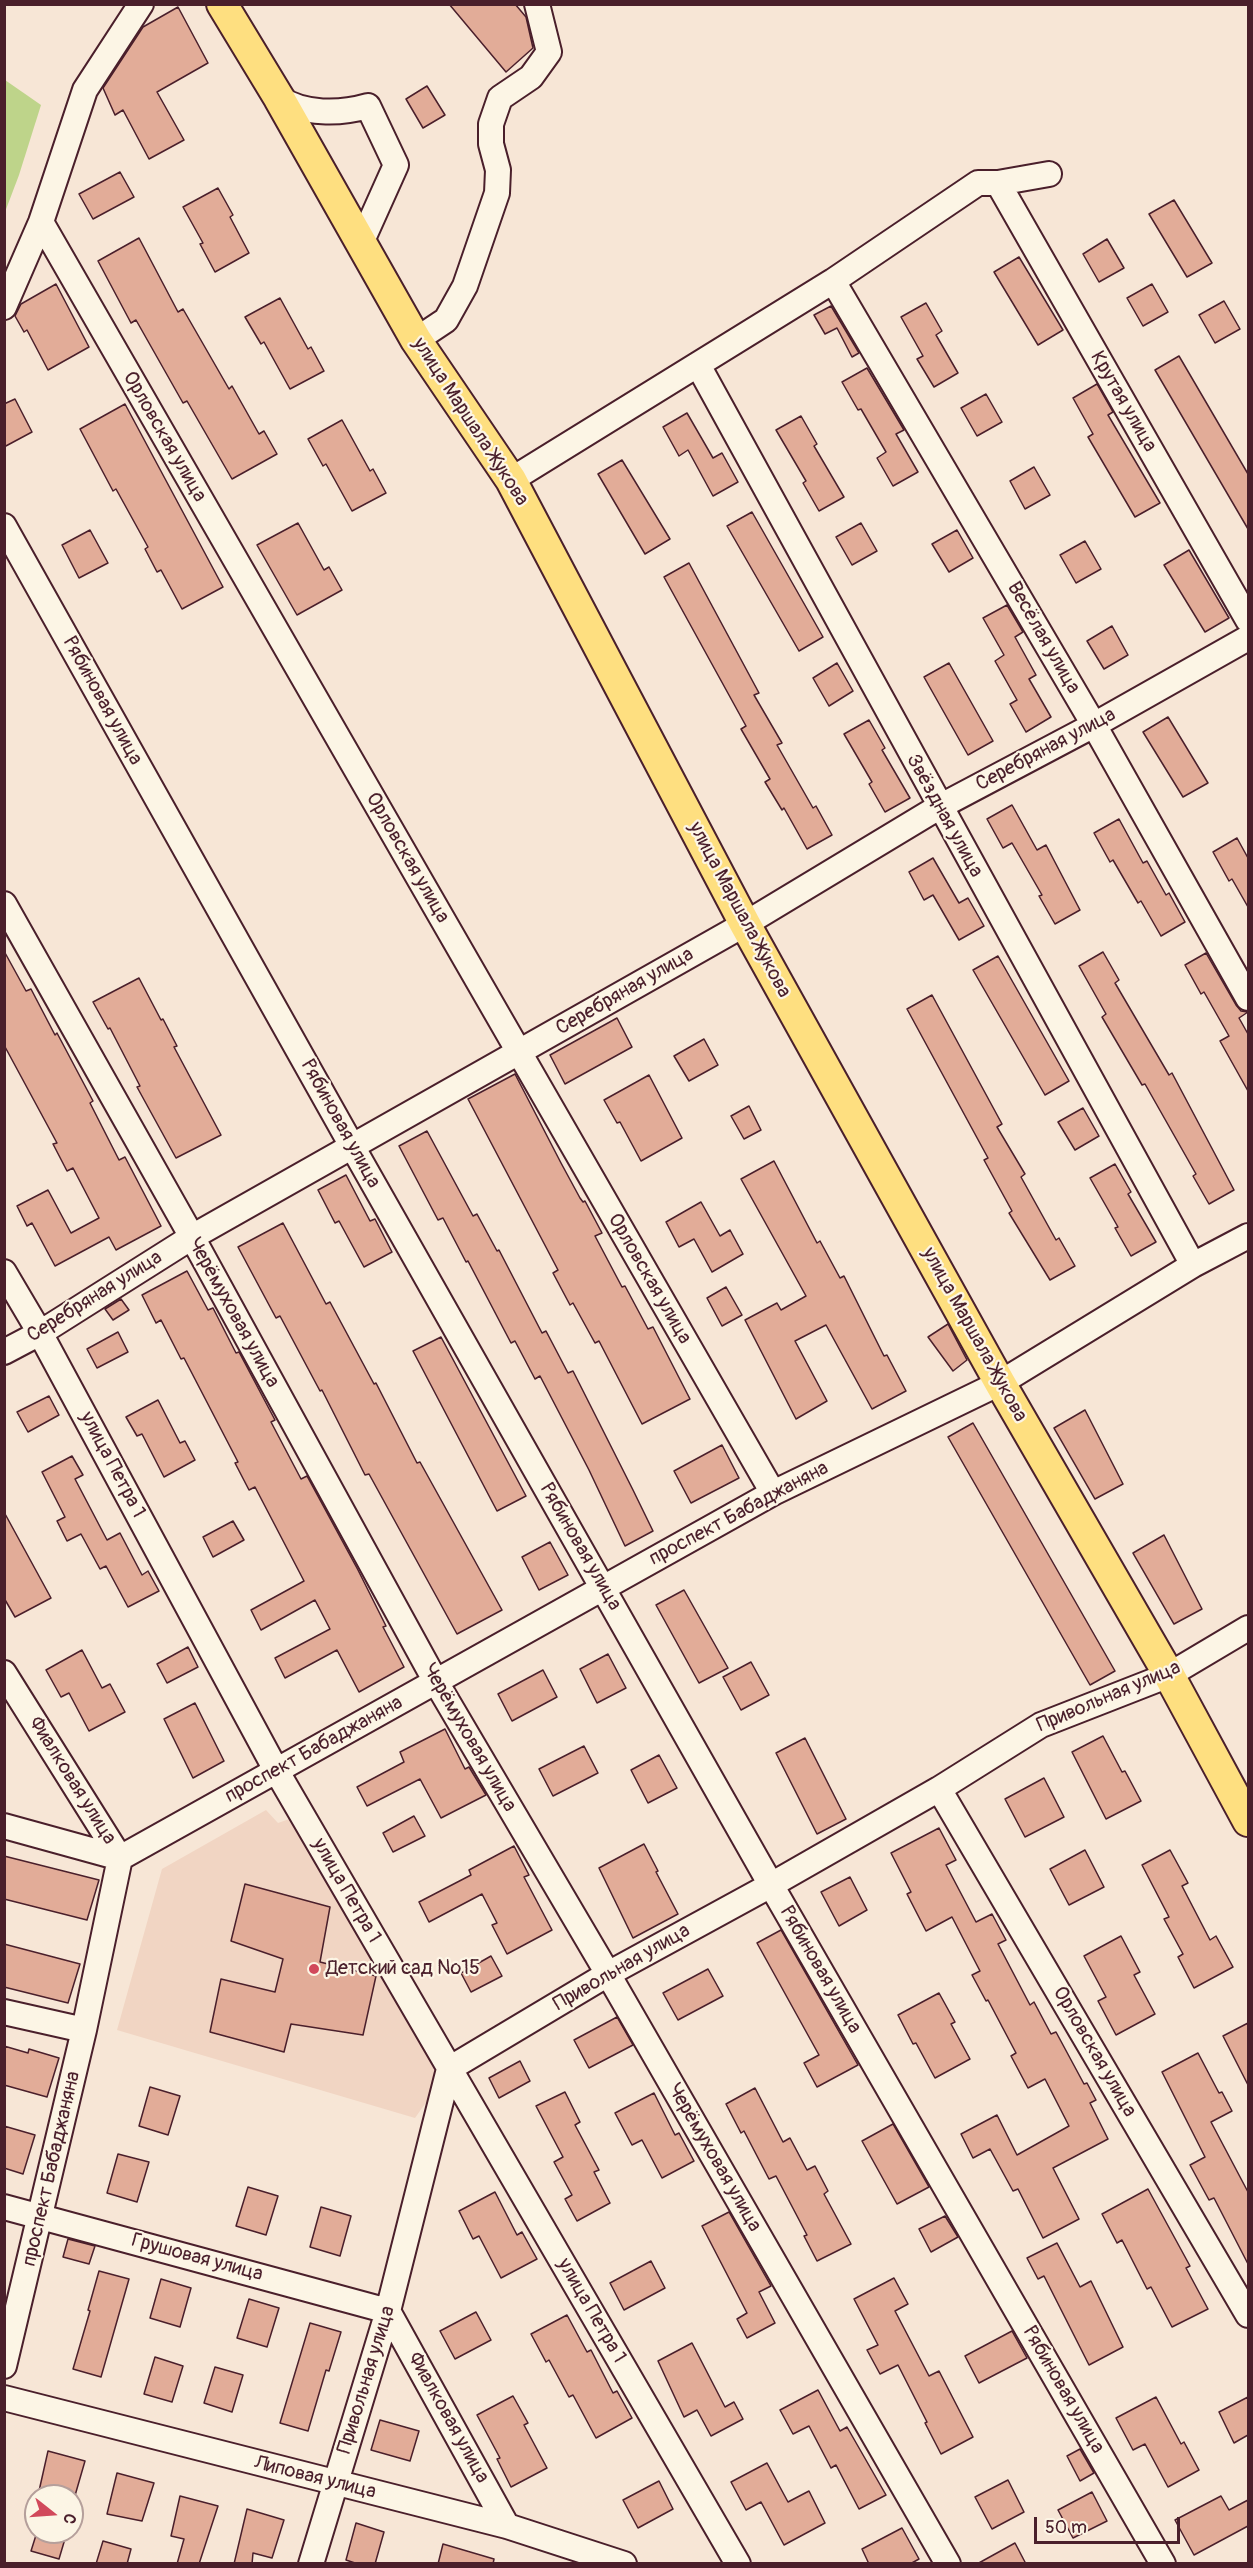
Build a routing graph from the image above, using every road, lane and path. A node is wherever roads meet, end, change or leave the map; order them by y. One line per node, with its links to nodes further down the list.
1 (141, 4): 7 (street)
2 (222, 4): 4 (main road, улица Маршала Жукова)
3 (537, 4): 11 (street)
4 (279, 99): 8 (main road, улица Маршала Жукова); 8 (street)
5 (1049, 174): 6 (street)
6 (998, 183): 9 (street); 15 (street, Крутая улица)
7 (41, 222): 10 (street); 22 (street, Орловская улица)
8 (361, 243): 11 (main road, улица Маршала Жукова)
9 (833, 281): 12 (street); 17 (street, Весёлая улица)
10 (4, 307)
11 (416, 340): 13 (main road, улица Маршала Жукова)
12 (698, 365): 13 (street); 18 (street, Звёздная улица)
13 (511, 480): 20 (main road, улица Маршала Жукова)
14 (4, 526): 23 (street, Рябиновая улица)
15 (1248, 620)
16 (1248, 638): 17 (street, Серебряная улица)
17 (1094, 724): 18 (street, Серебряная улица); 21 (street, Весёлая улица)
18 (939, 807): 20 (street, Серебряная улица); 26 (street, Звёздная улица)
19 (4, 904): 25 (street, Черёмуховая улица)
20 (745, 924): 22 (street, Серебряная улица); 30 (main road, улица Маршала Жукова)
21 (1248, 998)
22 (519, 1053): 23 (street, Серебряная улица); 31 (street, Орловская улица)
23 (352, 1146): 25 (street, Серебряная улица); 32 (street, Рябиновая улица)
24 (1248, 1236): 26 (street, проспект Бабаджаняна)
25 (192, 1237): 28 (street, Серебряная улица); 36 (street, Черёмуховая улица)
26 (1193, 1265): 30 (street, проспект Бабаджаняна)
27 (4, 1272): 28 (street, улица Петра 1)
28 (40, 1333): 29 (street, Серебряная улица); 37 (street, улица Петра 1)
29 (4, 1352)
30 (1000, 1383): 31 (street, проспект Бабаджаняна); 35 (main road, улица Маршала Жукова)
31 (773, 1493): 32 (street, проспект Бабаджаняна)
32 (602, 1587): 36 (street, проспект Бабаджаняна); 42 (street, Рябиновая улица)
33 (1248, 1628): 35 (street, Привольная улица)
34 (4, 1673): 41 (street, Фиалковая улица)
35 (1169, 1674): 38 (street, Привольная улица); 39 (main road, улица Маршала Жукова)
36 (436, 1683): 37 (street, проспект Бабаджаняна); 43 (street, Черёмуховая улица)
37 (276, 1770): 41 (street, проспект Бабаджаняна); 46 (street, улица Петра 1)
38 (939, 1789): 42 (street, Привольная улица); 50 (street, Орловская улица)
39 (1248, 1821)
40 (4, 1826): 41 (street)
41 (120, 1858): 45 (street, проспект Бабаджаняна)
42 (771, 1885): 43 (street, Привольная улица); 59 (street, Рябиновая улица)
43 (608, 1974): 46 (street, Привольная улица); 58 (street, Черёмуховая улица)
44 (4, 2012): 45 (street)
45 (84, 2031): 48 (street, проспект Бабаджаняна)
46 (449, 2069): 49 (street, Привольная улица); 57 (street, улица Петра 1)
47 (4, 2207): 48 (street, Грушовая улица)
48 (41, 2216): 49 (street, Грушовая улица); 51 (street, проспект Бабаджаняна)
49 (388, 2311): 53 (street, Привольная улица); 54 (street, Фиалковая улица)
50 (1248, 2314)
51 (4, 2366)
52 (4, 2398): 53 (street, Липовая улица)
53 (336, 2483): 54 (street, Липовая улица); 55 (street, Привольная улица)
54 (507, 2526): 56 (street, Липовая улица)
55 (311, 2564)
56 (624, 2564)
57 (738, 2564)
58 (948, 2564)
59 (1163, 2564)

